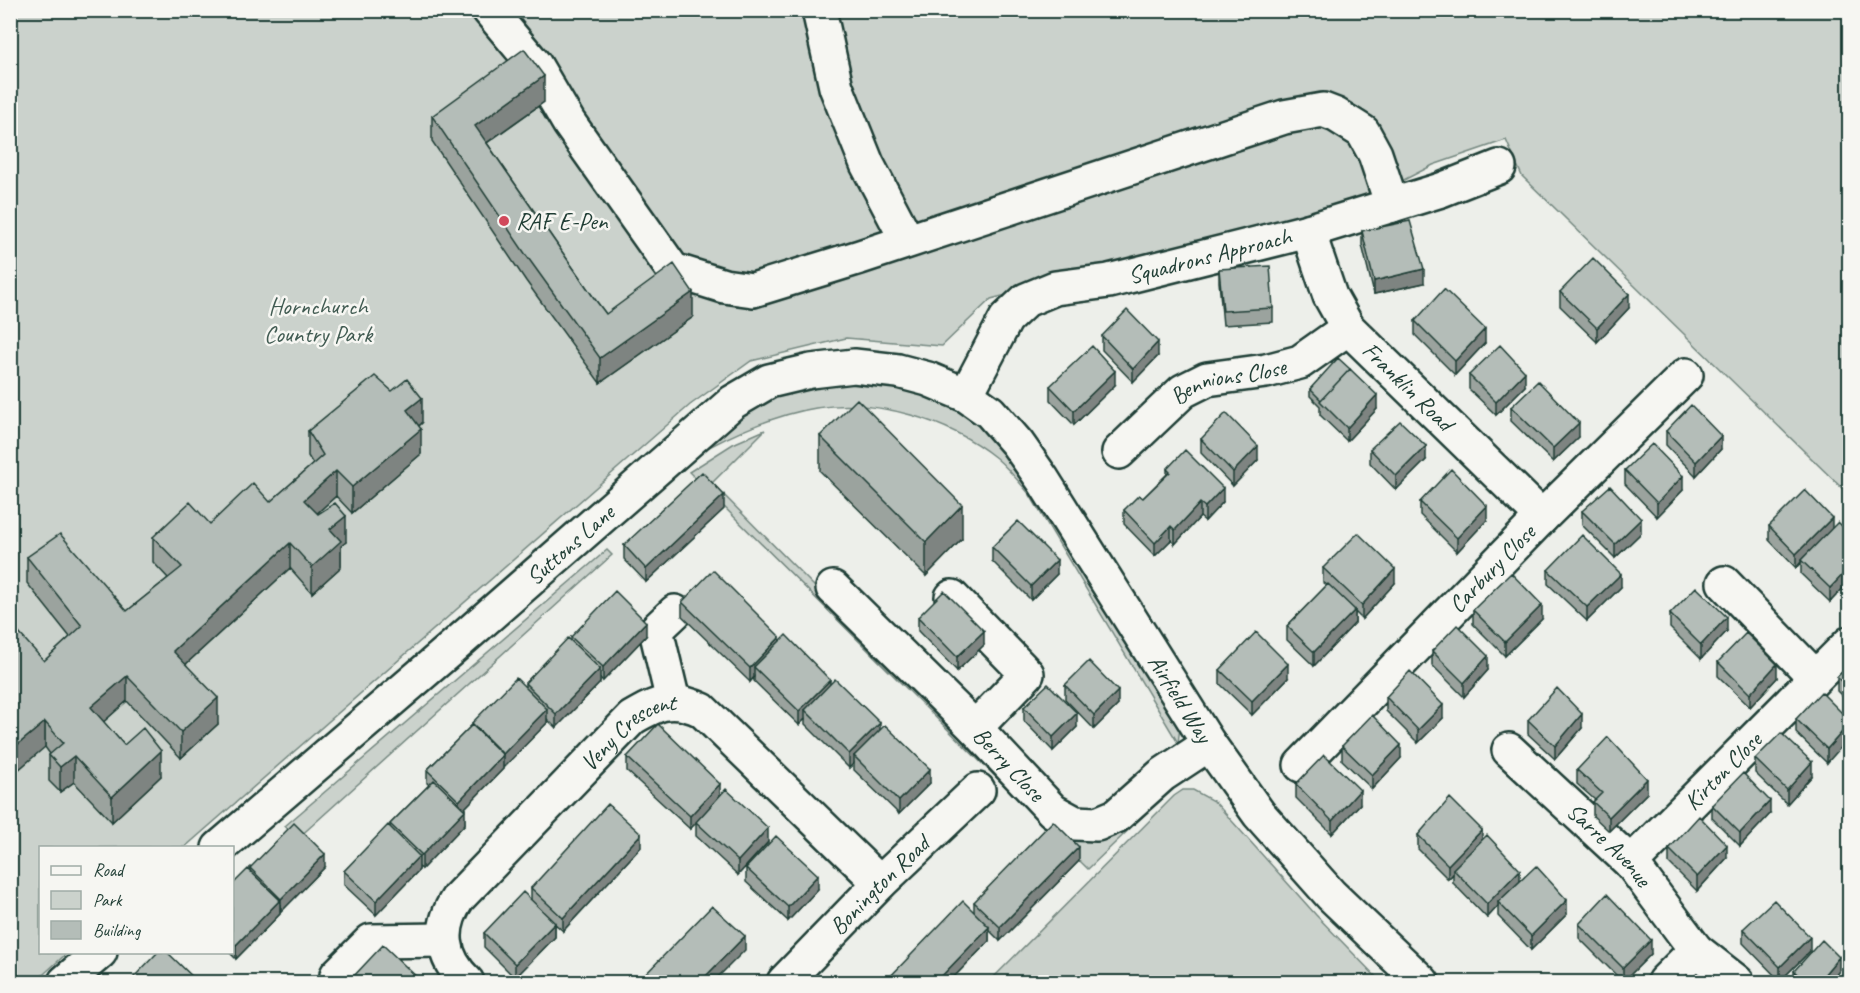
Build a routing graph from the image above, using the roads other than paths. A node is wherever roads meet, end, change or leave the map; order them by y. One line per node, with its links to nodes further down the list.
1 (489, 10): 6 (street)
2 (819, 10): 6 (street)
3 (1499, 167): 4 (street, Squadrons Approach)
4 (1392, 205): 5 (street, Squadrons Approach); 6 (street)
5 (1308, 231): 7 (street, Franklin Road); 9 (street, Squadrons Approach)
6 (907, 240)
7 (1348, 328): 10 (street, Bennions Close); 11 (street, Franklin Road)
8 (1686, 375): 11 (street, Carbury Close)
9 (966, 395): 20 (street, Airfield Way); 24 (street, Suttons Lane)
10 (1119, 452)
11 (1542, 517): 22 (street, Carbury Close)
12 (1724, 583): 17 (street)
13 (833, 588): 19 (street, Berry Close)
14 (952, 597): 19 (street)
15 (675, 612): 18 (street)
16 (1850, 643): 17 (street, Kirton Close)
17 (1815, 677): 25 (street, Kirton Close)
18 (673, 701): 26 (street, Veny Crescent); 27 (street, Veny Crescent)
19 (975, 728): 20 (street, Berry Close)
20 (1209, 744): 34 (street, Airfield Way)
21 (1509, 750): 25 (street, Sarre Avenue)
22 (1301, 765)
23 (978, 790): 26 (street, Bonington Road)
24 (221, 846)
25 (1631, 863): 28 (street, Sarre Avenue)
26 (880, 883): 33 (street, Bonington Road)
27 (444, 940): 30 (street); 32 (street)
28 (1696, 951): 35 (street); 36 (street, Sarre Avenue)
29 (98, 954): 31 (street)
30 (337, 975)
31 (65, 982)
32 (467, 982)
33 (784, 982)
34 (1422, 982)
35 (1664, 982)
36 (1737, 982)

